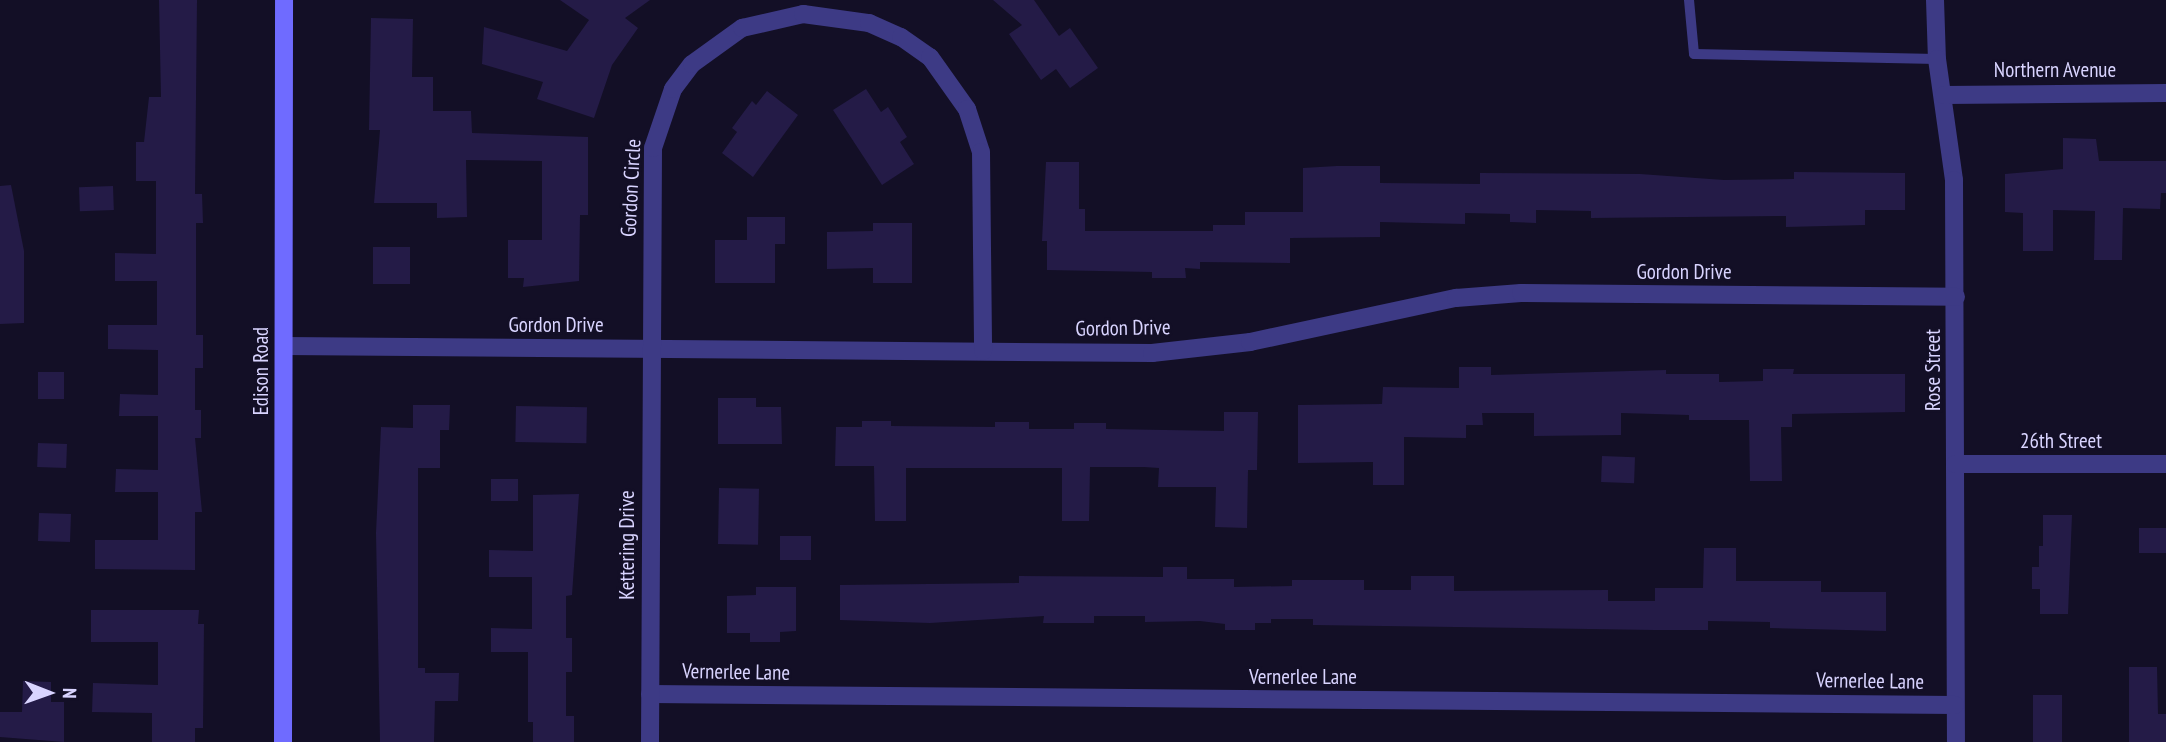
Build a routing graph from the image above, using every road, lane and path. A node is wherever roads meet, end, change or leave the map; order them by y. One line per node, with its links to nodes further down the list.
1 (284, 0): 8 (main road, Edison Road)
2 (1689, 0): 4 (lane)
3 (1935, 0): 4 (street, Rose Street)
4 (1937, 59): 6 (street, Rose Street)
5 (2166, 93): 6 (street, Northern Avenue)
6 (1944, 95): 7 (street, Rose Street)
7 (1956, 297): 10 (street, Gordon Drive); 11 (street, Rose Street)
8 (284, 346): 9 (street, Gordon Drive); 15 (main road, Edison Road)
9 (650, 348): 10 (street, Gordon Drive); 10 (street, Gordon Circle); 13 (street, Kettering Drive)
10 (983, 351)
11 (1955, 464): 12 (street, 26th Street); 14 (street, Rose Street)
12 (2166, 464)
13 (650, 694): 14 (street, Vernerlee Lane); 16 (street, Kettering Drive)
14 (1955, 705): 17 (street, Rose Street)
15 (283, 742)
16 (650, 742)
17 (1955, 742)

